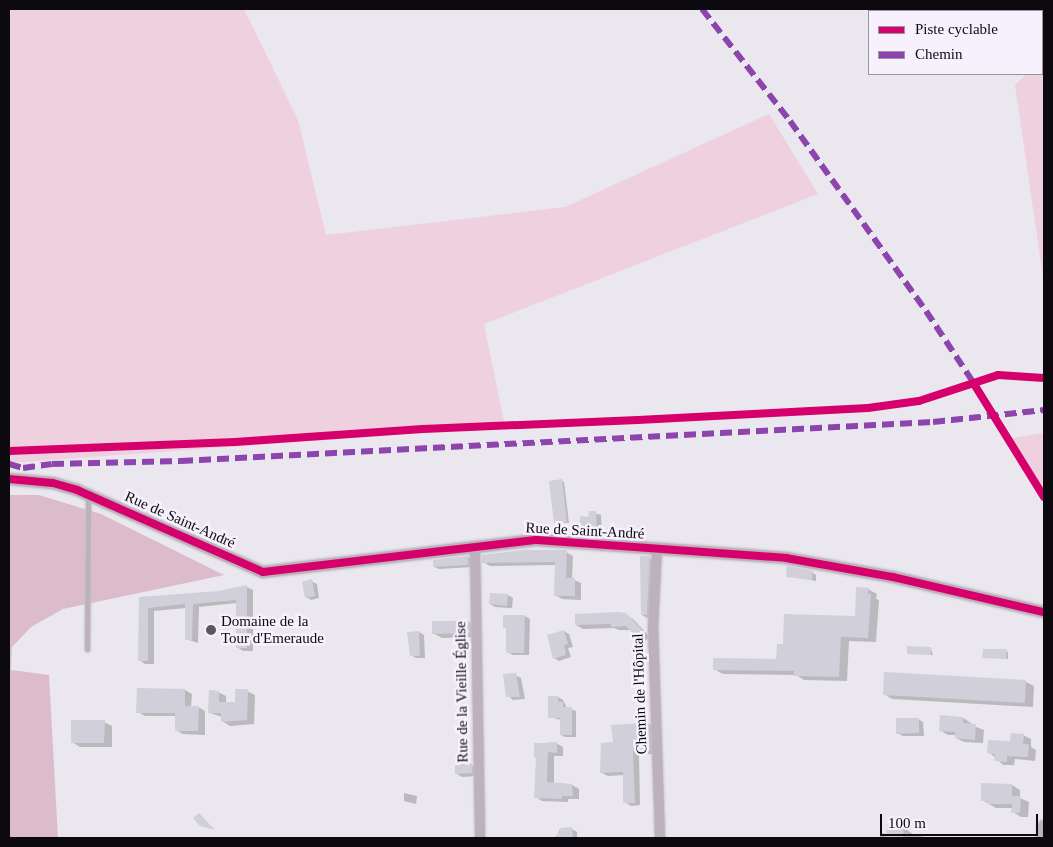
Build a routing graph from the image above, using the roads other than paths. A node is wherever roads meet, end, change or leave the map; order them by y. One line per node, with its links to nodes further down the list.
1 (9, 479): 2 (street, Rue de Saint-André)
2 (83, 492): 3 (street, Rue de Saint-André); 6 (lane)
3 (475, 546): 4 (street, Rue de Saint-André); 8 (street, Rue de la Vieille Église)
4 (657, 548): 5 (street, Rue de Saint-André); 9 (street, Chemin de l'Hôpital)
5 (1044, 612)
6 (87, 649)
7 (1044, 826): 10 (street)
8 (480, 838)
9 (660, 838)
10 (1042, 838)

